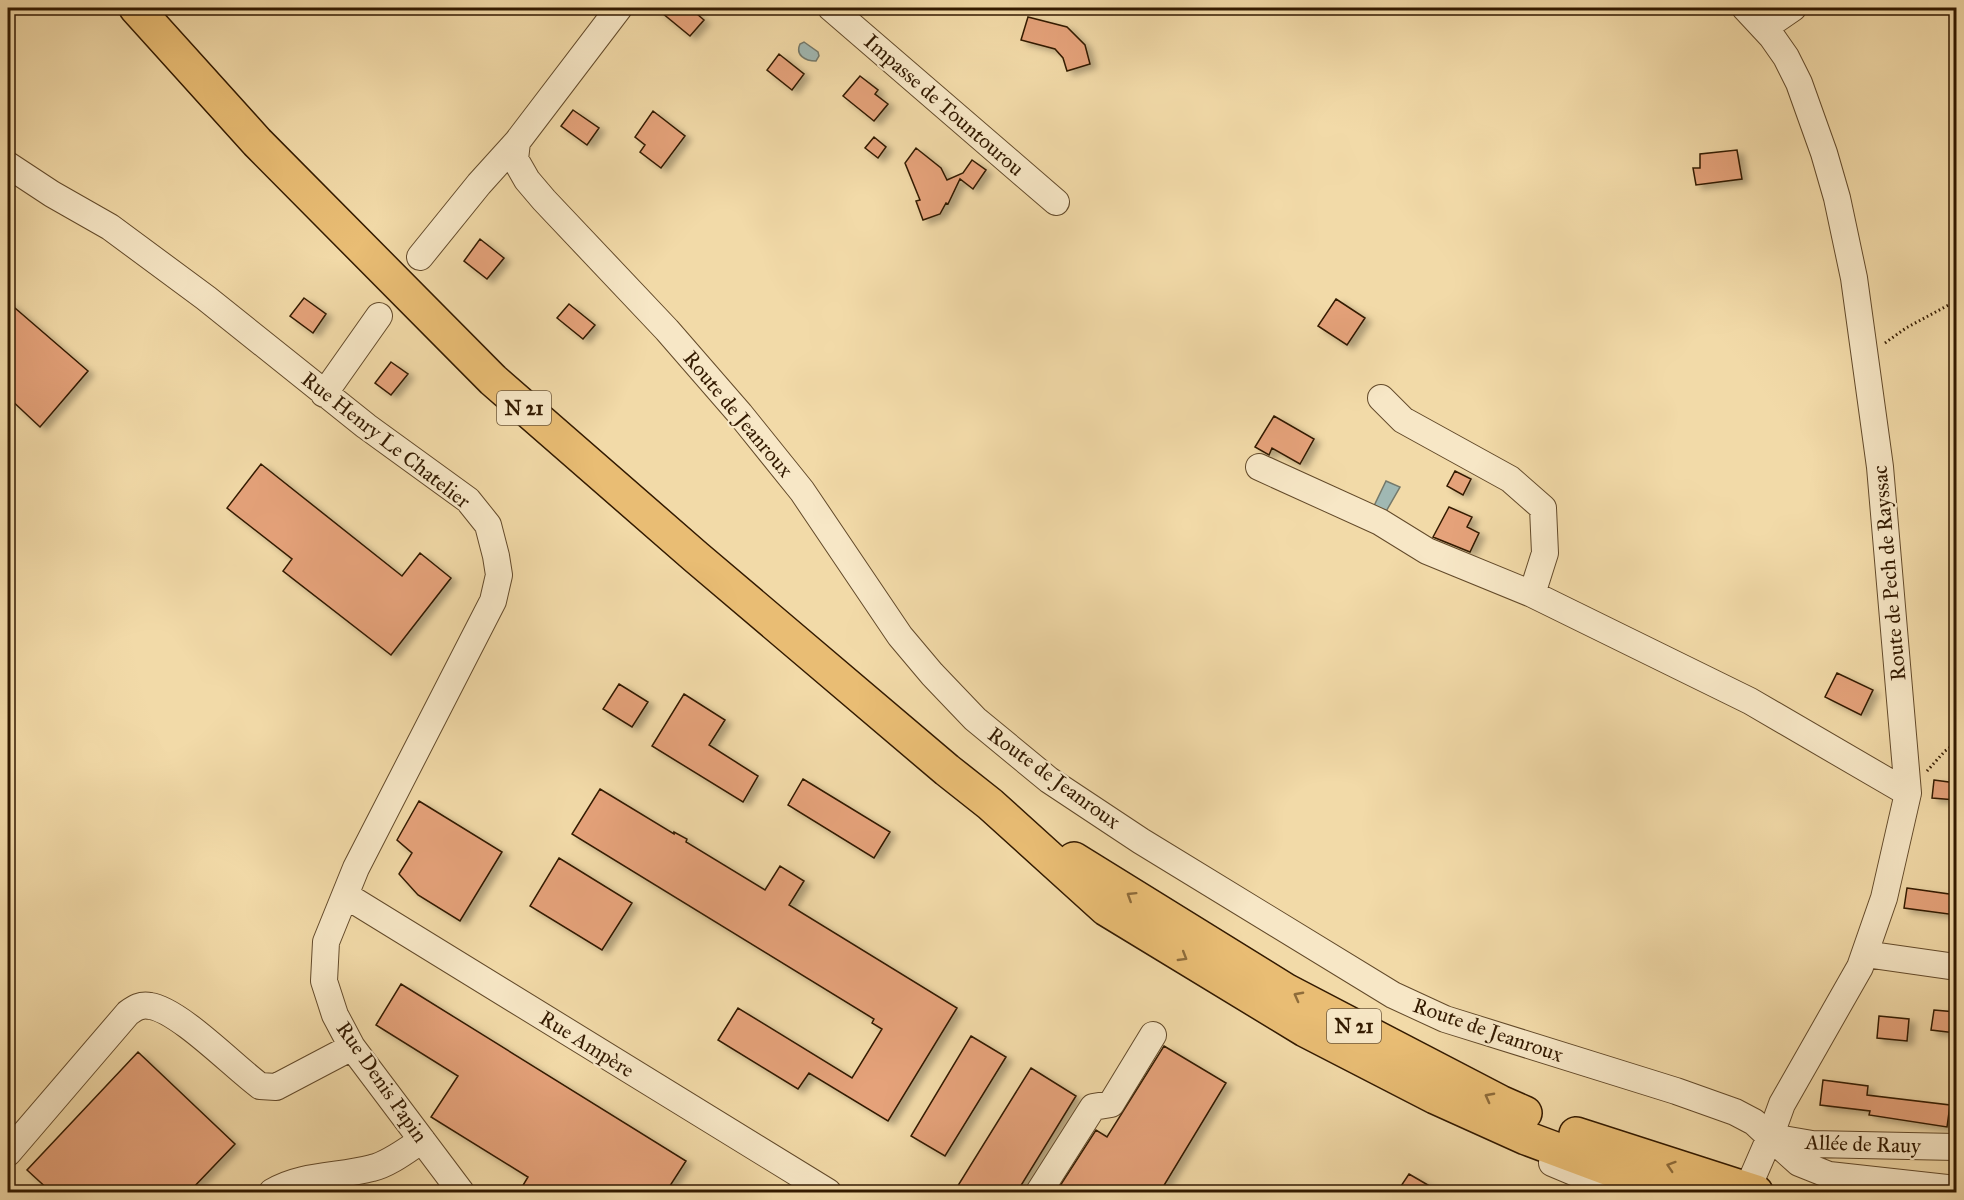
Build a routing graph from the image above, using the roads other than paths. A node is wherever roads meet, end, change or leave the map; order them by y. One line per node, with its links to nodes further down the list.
1 (136, 8): 17 (main road, N 21)
2 (619, 8): 7 (street)
3 (831, 8): 9 (street, Impasse de Tountourou)
4 (1745, 8): 6 (street, Route de Pech de Rayssac)
5 (1793, 8): 6 (street)
6 (1764, 28): 16 (street, Route de Pech de Rayssac)
7 (517, 142): 10 (street); 24 (street, Route de Jeanroux)
8 (8, 165): 12 (street, Rue Henry Le Chatelier)
9 (1056, 202)
10 (420, 257)
11 (379, 316): 12 (street)
12 (324, 394): 18 (street, Rue Henry Le Chatelier)
13 (1381, 398): 15 (street)
14 (1258, 467): 15 (street)
15 (1532, 594): 16 (street)
16 (1908, 793): 19 (street, Route de Pech de Rayssac)
17 (990, 804): 23 (main road, N 21, one-way to 23); 35 (main road, N 21, one-way to 17)
18 (345, 895): 22 (street, Rue Denis Papin); 31 (street, Rue Ampère)
19 (1864, 954): 20 (street); 24 (street, Route de Pech de Rayssac)
20 (1956, 967)
21 (1153, 1035): 32 (street)
22 (352, 1047): 25 (street, Rue Denis Papin); 27 (street)
23 (1382, 1071): 33 (street); 34 (main road, N 21)
24 (1770, 1137): 26 (street, Allée de Rauy); 28 (street, Route de Jeanroux); 35 (street)
25 (422, 1140): 29 (street); 30 (street, Rue Denis Papin)
26 (1956, 1147)
27 (8, 1153)
28 (1956, 1189)
29 (272, 1192)
30 (461, 1192)
31 (828, 1192)
32 (1040, 1192)
33 (1621, 1192)
34 (1671, 1192)
35 (1749, 1192)

